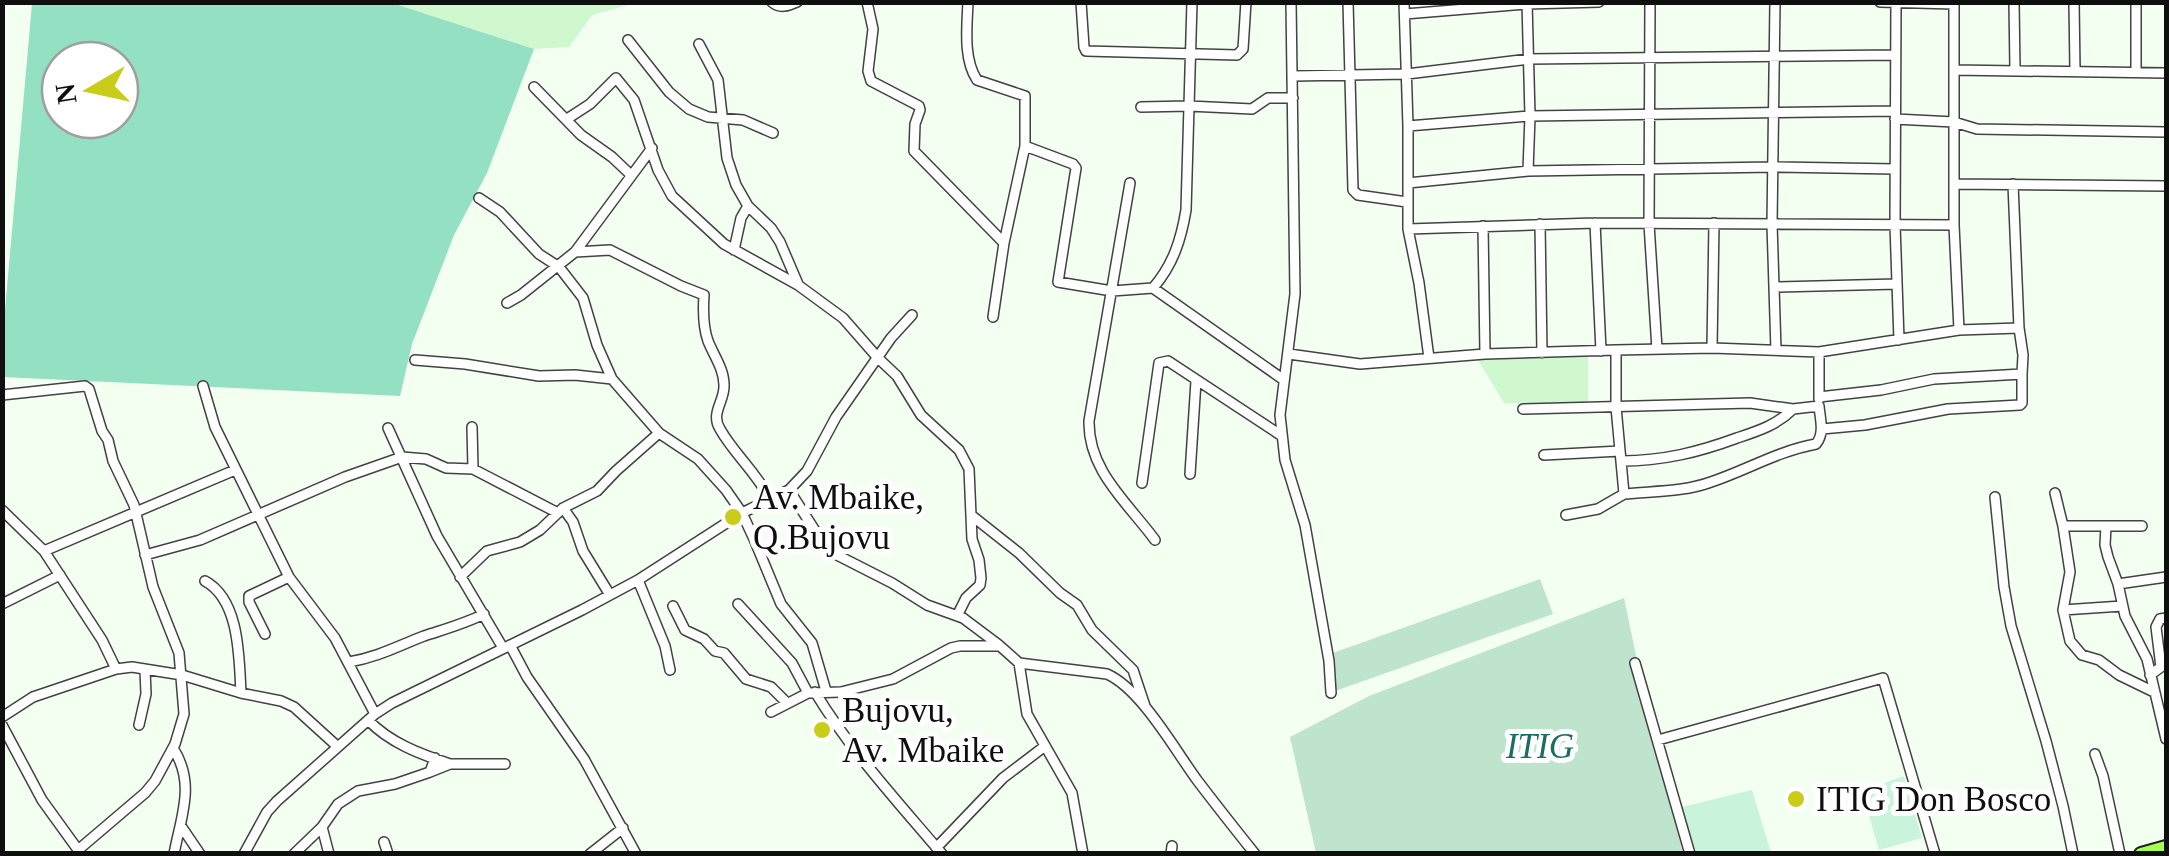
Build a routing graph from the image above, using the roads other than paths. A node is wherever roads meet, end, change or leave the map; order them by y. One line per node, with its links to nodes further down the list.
1 (772, 2): 2 (street)
2 (797, 2)
3 (867, 2): 75 (street)
4 (968, 2): 50 (street)
5 (1081, 2): 23 (street)
6 (1192, 2): 23 (street)
7 (1246, 2): 23 (street)
8 (1291, 2): 35 (street)
9 (1348, 2): 34 (street)
10 (1599, 2): 17 (street)
11 (1650, 2): 26 (street)
12 (1775, 2): 25 (street)
13 (1880, 2): 18 (street)
14 (2014, 2): 29 (street)
15 (2074, 2): 30 (street)
16 (2136, 2): 31 (street)
17 (1527, 3): 20 (street); 27 (street)
18 (1896, 3): 19 (street); 24 (street)
19 (1954, 3): 28 (street)
20 (1404, 8): 33 (street)
21 (628, 40): 45 (street)
22 (699, 44): 45 (street)
23 (1190, 53): 38 (street)
24 (1896, 55): 25 (street); 42 (street)
25 (1774, 56): 26 (street); 40 (street)
26 (1650, 58): 27 (street); 41 (street)
27 (1529, 60): 33 (street); 43 (street)
28 (1954, 70): 29 (street); 46 (street)
29 (2015, 70): 30 (street)
30 (2075, 72): 31 (street)
31 (2136, 72): 32 (street)
32 (2166, 73)
33 (1407, 74): 34 (street); 47 (street)
34 (1350, 75): 35 (street); 63 (street)
35 (1293, 76): 37 (street)
36 (534, 87): 44 (street)
37 (1293, 98): 38 (street); 98 (street)
38 (1189, 106): 39 (street); 83 (street)
39 (1141, 108)
40 (1774, 113): 41 (street); 42 (street); 52 (street)
41 (1650, 114): 43 (street); 53 (street)
42 (1895, 115): 46 (street); 54 (street)
43 (1530, 116): 47 (street); 55 (street)
44 (567, 119): 51 (street); 56 (street)
45 (722, 119): 48 (street); 64 (street)
46 (1954, 122): 49 (street); 59 (street)
47 (1408, 126): 57 (street)
48 (773, 132)
49 (2166, 132)
50 (1025, 146): 75 (street); 84 (street)
51 (652, 148): 56 (street); 77 (street)
52 (1773, 167): 53 (street); 54 (street); 69 (street)
53 (1649, 168): 55 (street); 68 (street)
54 (1895, 169): 70 (street)
55 (1528, 172): 57 (street)
56 (631, 174): 74 (street)
57 (1408, 183): 63 (street)
58 (1130, 184): 84 (street)
59 (1954, 184): 60 (street); 71 (street)
60 (2012, 184): 61 (street); 88 (street)
61 (2166, 186)
62 (479, 198): 79 (street)
63 (1407, 202): 73 (street)
64 (748, 206): 77 (street); 81 (street)
65 (1595, 223): 67 (street); 68 (street); 95 (street)
66 (1714, 223): 68 (street); 69 (street); 91 (street)
67 (1540, 224): 72 (street); 97 (street)
68 (1649, 224): 93 (street)
69 (1772, 224): 70 (street); 82 (street)
70 (1895, 224): 71 (street); 80 (street)
71 (1954, 225): 89 (street)
72 (1484, 226): 73 (street); 99 (street)
73 (1408, 229): 101 (street)
74 (592, 232): 76 (street); 78 (street)
75 (1004, 244): 87 (street)
76 (610, 250): 78 (street); 129 (street)
77 (734, 250): 81 (street)
78 (575, 252): 79 (street)
79 (559, 267): 85 (street); 104 (street)
80 (1897, 284): 82 (street); 90 (street)
81 (798, 285): 100 (street)
82 (1774, 287): 94 (street)
83 (1153, 288): 84 (street); 106 (street)
84 (1112, 291): 140 (street)
85 (507, 303)
86 (912, 315): 100 (street)
87 (993, 317)
88 (2019, 328): 89 (street); 103 (street)
89 (1959, 330): 90 (street)
90 (1899, 340): 96 (street)
91 (1712, 348): 93 (street); 94 (street)
92 (1616, 350): 93 (street); 95 (street); 110 (street)
93 (1656, 350)
94 (1776, 350): 96 (street)
95 (1600, 351): 97 (street)
96 (1818, 352): 109 (street)
97 (1542, 353): 99 (street)
98 (1289, 354): 101 (street); 106 (street)
99 (1485, 354): 101 (street)
100 (878, 358): 125 (street); 135 (street)
101 (1428, 358)
102 (415, 360): 104 (street)
103 (2022, 374): 109 (street); 115 (street)
104 (612, 380): 116 (street)
105 (1196, 380): 117 (street); 123 (street); 124 (street)
106 (1284, 380): 117 (street)
107 (203, 386): 122 (street)
108 (2, 395): 132 (street)
109 (1819, 402): 112 (street); 115 (street)
110 (1616, 407): 111 (street); 112 (street); 120 (street)
111 (1523, 409)
112 (1793, 410): 120 (street)
113 (472, 427): 121 (street)
114 (388, 428): 118 (street)
115 (1822, 430): 127 (street)
116 (659, 433): 131 (street); 133 (street)
117 (1282, 436): 174 (street)
118 (402, 456): 121 (street); 134 (street); 145 (street)
119 (1544, 456): 120 (street)
120 (1621, 456): 127 (street)
121 (473, 469): 131 (street)
122 (235, 470): 132 (street); 134 (street)
123 (1190, 474)
124 (1142, 484)
125 (789, 490): 129 (street); 157 (street)
126 (2056, 493): 137 (street)
127 (1624, 494): 136 (street)
128 (1995, 497): 210 (street)
129 (770, 499): 133 (street)
130 (2, 510): 141 (street)
131 (560, 510): 145 (street); 150 (street)
132 (136, 513): 141 (street); 142 (street)
133 (742, 513): 148 (street); 170 (street)
134 (260, 514): 142 (street); 144 (street)
135 (970, 514): 157 (street); 176 (street)
136 (1566, 515)
137 (2064, 526): 138 (street); 155 (street)
138 (2106, 526): 139 (street); 149 (street)
139 (2142, 526)
140 (1155, 540)
141 (44, 551): 143 (street)
142 (146, 555): 169 (street)
143 (60, 575): 151 (street); 165 (street)
144 (289, 577): 159 (street); 162 (street)
145 (460, 577): 156 (street)
146 (2166, 577): 149 (street)
147 (205, 580): 173 (street)
148 (638, 580): 150 (street); 167 (street)
149 (2118, 584): 154 (street)
150 (610, 595): 160 (street)
151 (2, 604)
152 (738, 604): 171 (street)
153 (673, 606): 175 (street)
154 (2122, 606): 155 (street); 168 (street)
155 (2063, 610): 172 (street)
156 (484, 614): 160 (street); 162 (street)
157 (957, 616): 161 (street)
158 (2166, 618): 168 (street)
159 (264, 634)
160 (506, 646): 178 (street); 193 (street)
161 (1000, 646): 163 (street); 170 (street)
162 (350, 662): 178 (street)
163 (1019, 663): 176 (street); 183 (street)
164 (1635, 663): 182 (street)
165 (116, 669): 166 (street); 179 (street)
166 (145, 670): 169 (street); 180 (street)
167 (670, 670)
168 (2150, 674): 172 (street)
169 (182, 675): 173 (street); 185 (street)
170 (826, 691): 171 (street)
171 (811, 692): 175 (street); 196 (street)
172 (2154, 692): 181 (street)
173 (241, 693): 184 (street)
174 (1332, 693)
175 (787, 702): 177 (street)
176 (1146, 708): 207 (street)
177 (771, 712)
178 (372, 717): 184 (street); 187 (street)
179 (2, 721): 197 (street)
180 (138, 725)
181 (2166, 735)
182 (1658, 740): 208 (street); 209 (street)
183 (1045, 746): 196 (street); 206 (street)
184 (338, 747): 200 (street)
185 (173, 748): 191 (street); 197 (street)
186 (2095, 754): 211 (street)
187 (435, 758): 188 (street); 190 (street)
188 (450, 764): 189 (street); 190 (street)
189 (505, 764)
190 (430, 772): 192 (street)
191 (182, 826): 198 (street); 199 (street)
192 (322, 827): 201 (street); 202 (street)
193 (622, 828): 204 (street); 205 (street)
194 (384, 842): 203 (street)
195 (2166, 847): 212 (highway)
196 (939, 850)
197 (79, 852)
198 (174, 854)
199 (200, 854)
200 (244, 854)
201 (294, 854)
202 (330, 854)
203 (388, 854)
204 (590, 854)
205 (636, 854)
206 (1083, 854)
207 (1255, 854)
208 (1690, 854)
209 (1935, 854)
210 (2072, 854)
211 (2120, 854)
212 (2141, 854)

